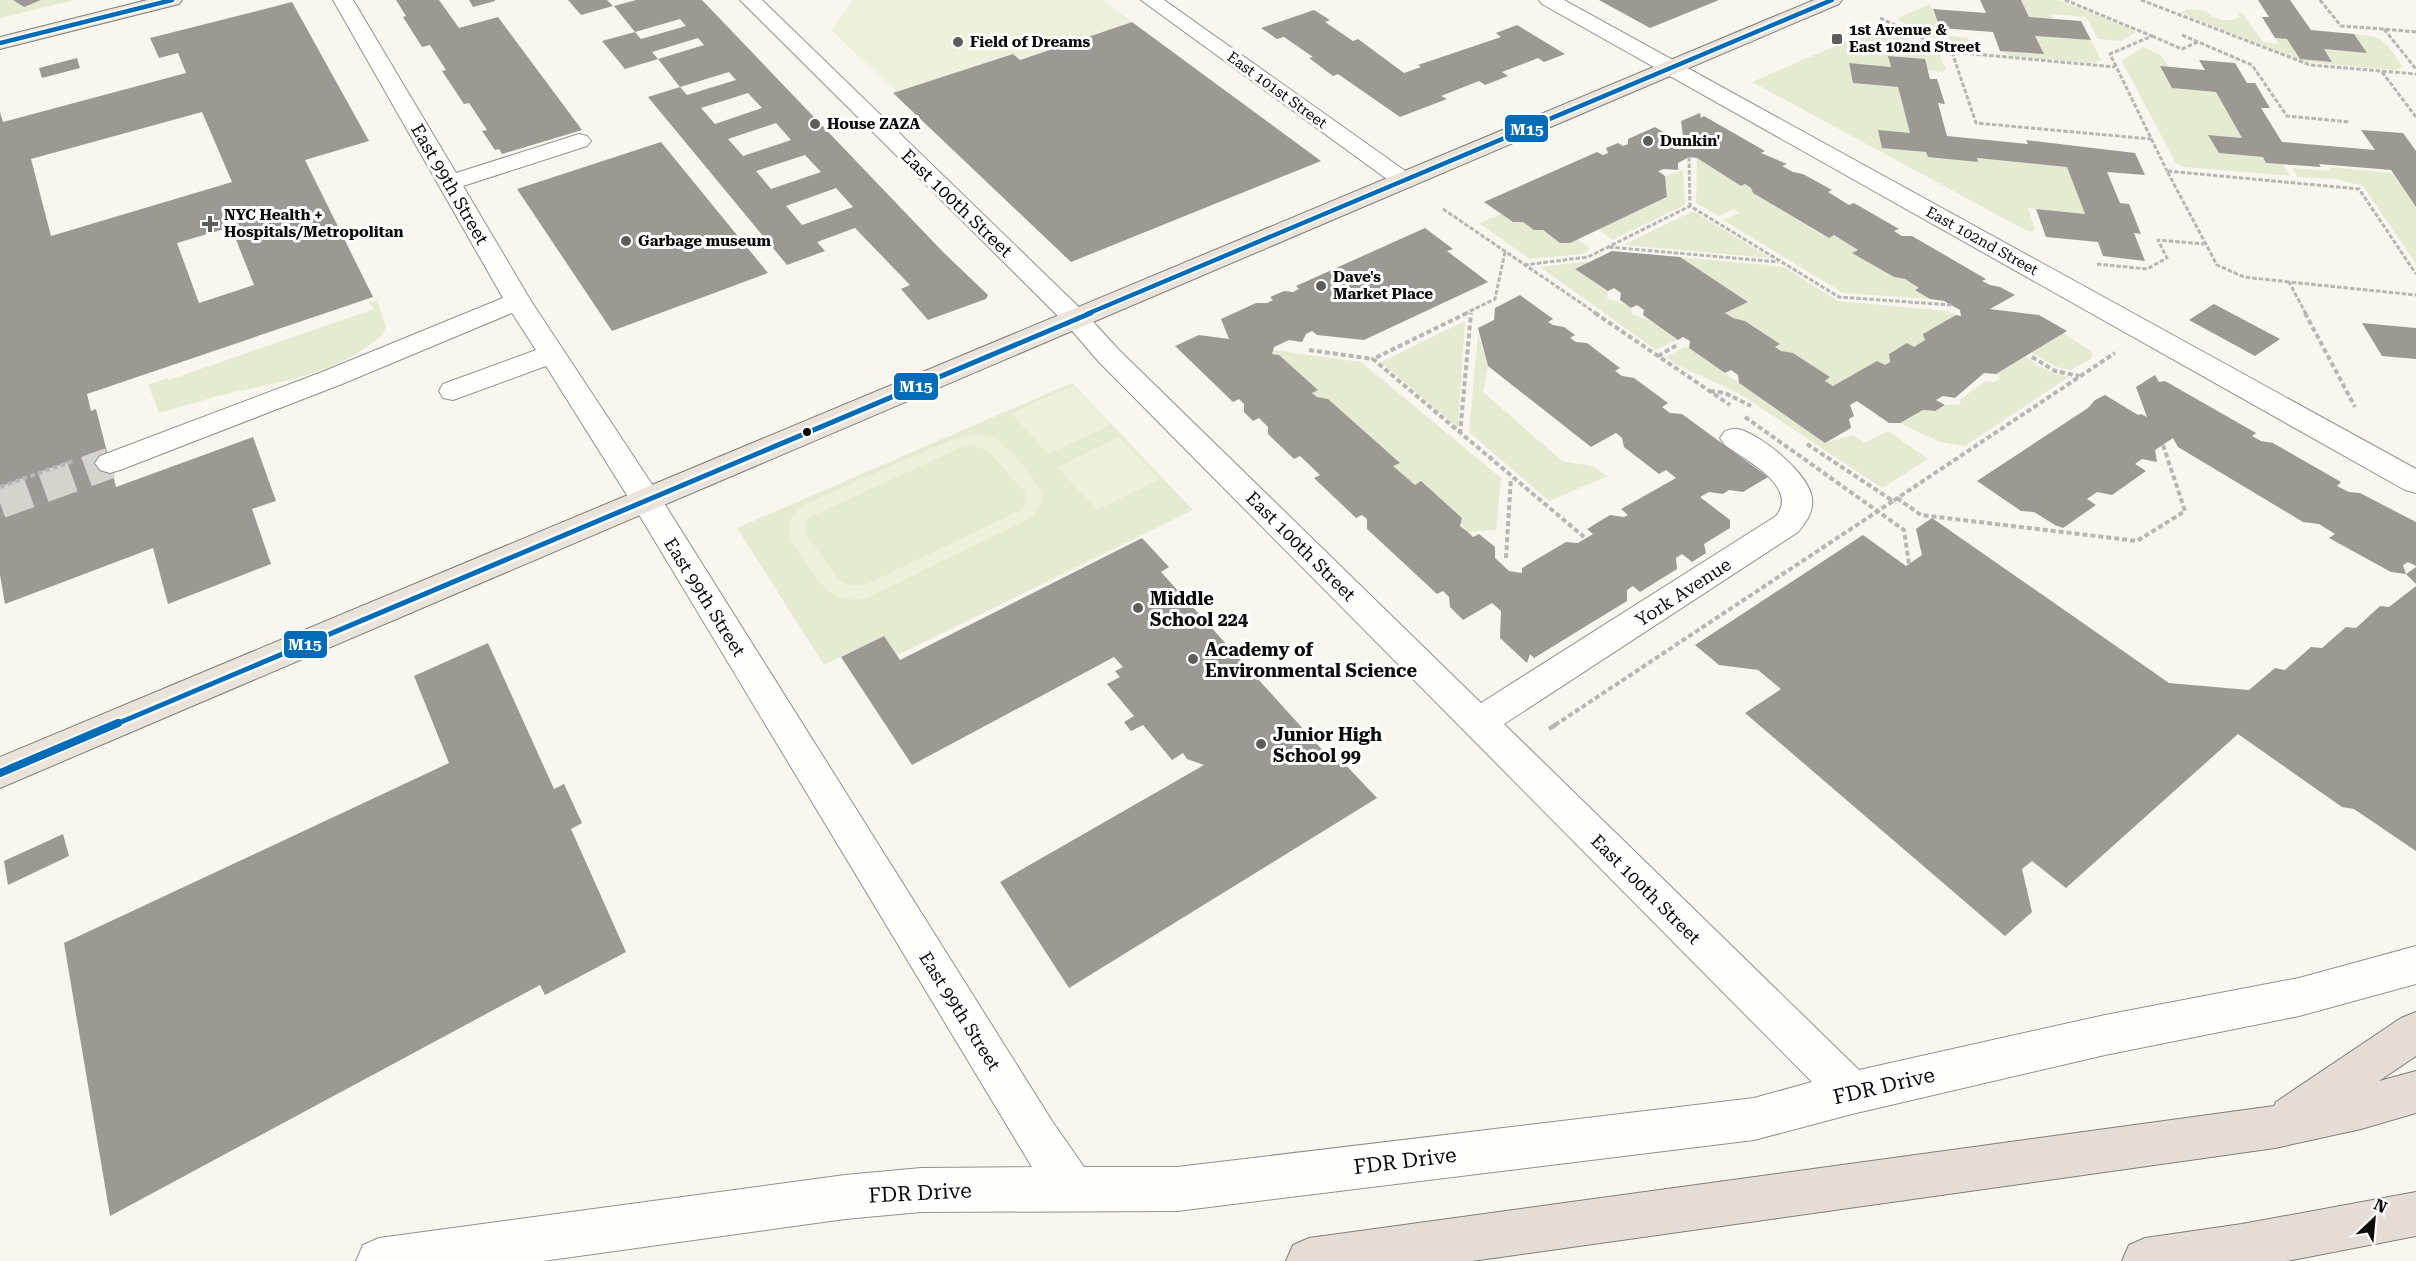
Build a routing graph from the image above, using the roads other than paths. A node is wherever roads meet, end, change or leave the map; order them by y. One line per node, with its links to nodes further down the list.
1 (172, 0): 7 (main road)
2 (342, 0): 11 (street, East 99th Street)
3 (750, 0): 13 (street, East 100th Street)
4 (1151, 0): 10 (street, East 101st Street)
5 (1549, 0): 8 (street, East 102nd Street)
6 (1832, 0): 8 (main road)
7 (0, 43)
8 (1671, 68): 10 (main road); 18 (street, East 102nd Street)
9 (579, 141): 11 (street)
10 (1403, 180): 13 (main road)
11 (450, 183): 12 (street, East 99th Street)
12 (518, 301): 14 (street, East 99th Street); 17 (street)
13 (1076, 320): 19 (main road); 20 (street, East 100th Street)
14 (552, 354): 15 (street); 19 (street, East 99th Street)
15 (453, 392)
16 (1740, 428): 20 (street, York Avenue)
17 (110, 463)
18 (2416, 482)
19 (646, 500): 21 (main road); 27 (street, East 99th Street)
20 (1478, 723): 25 (street, East 100th Street)
21 (0, 773)
22 (2416, 965): 25 (street, FDR Drive)
23 (2416, 1032): 26 (highway)
24 (2416, 1092): 26 (highway)
25 (1852, 1093): 27 (street, FDR Drive)
26 (2274, 1128): 30 (highway)
27 (1074, 1191): 29 (street, FDR Drive)
28 (2416, 1214): 31 (highway)
29 (379, 1261)
30 (1310, 1261)
31 (2145, 1261)

